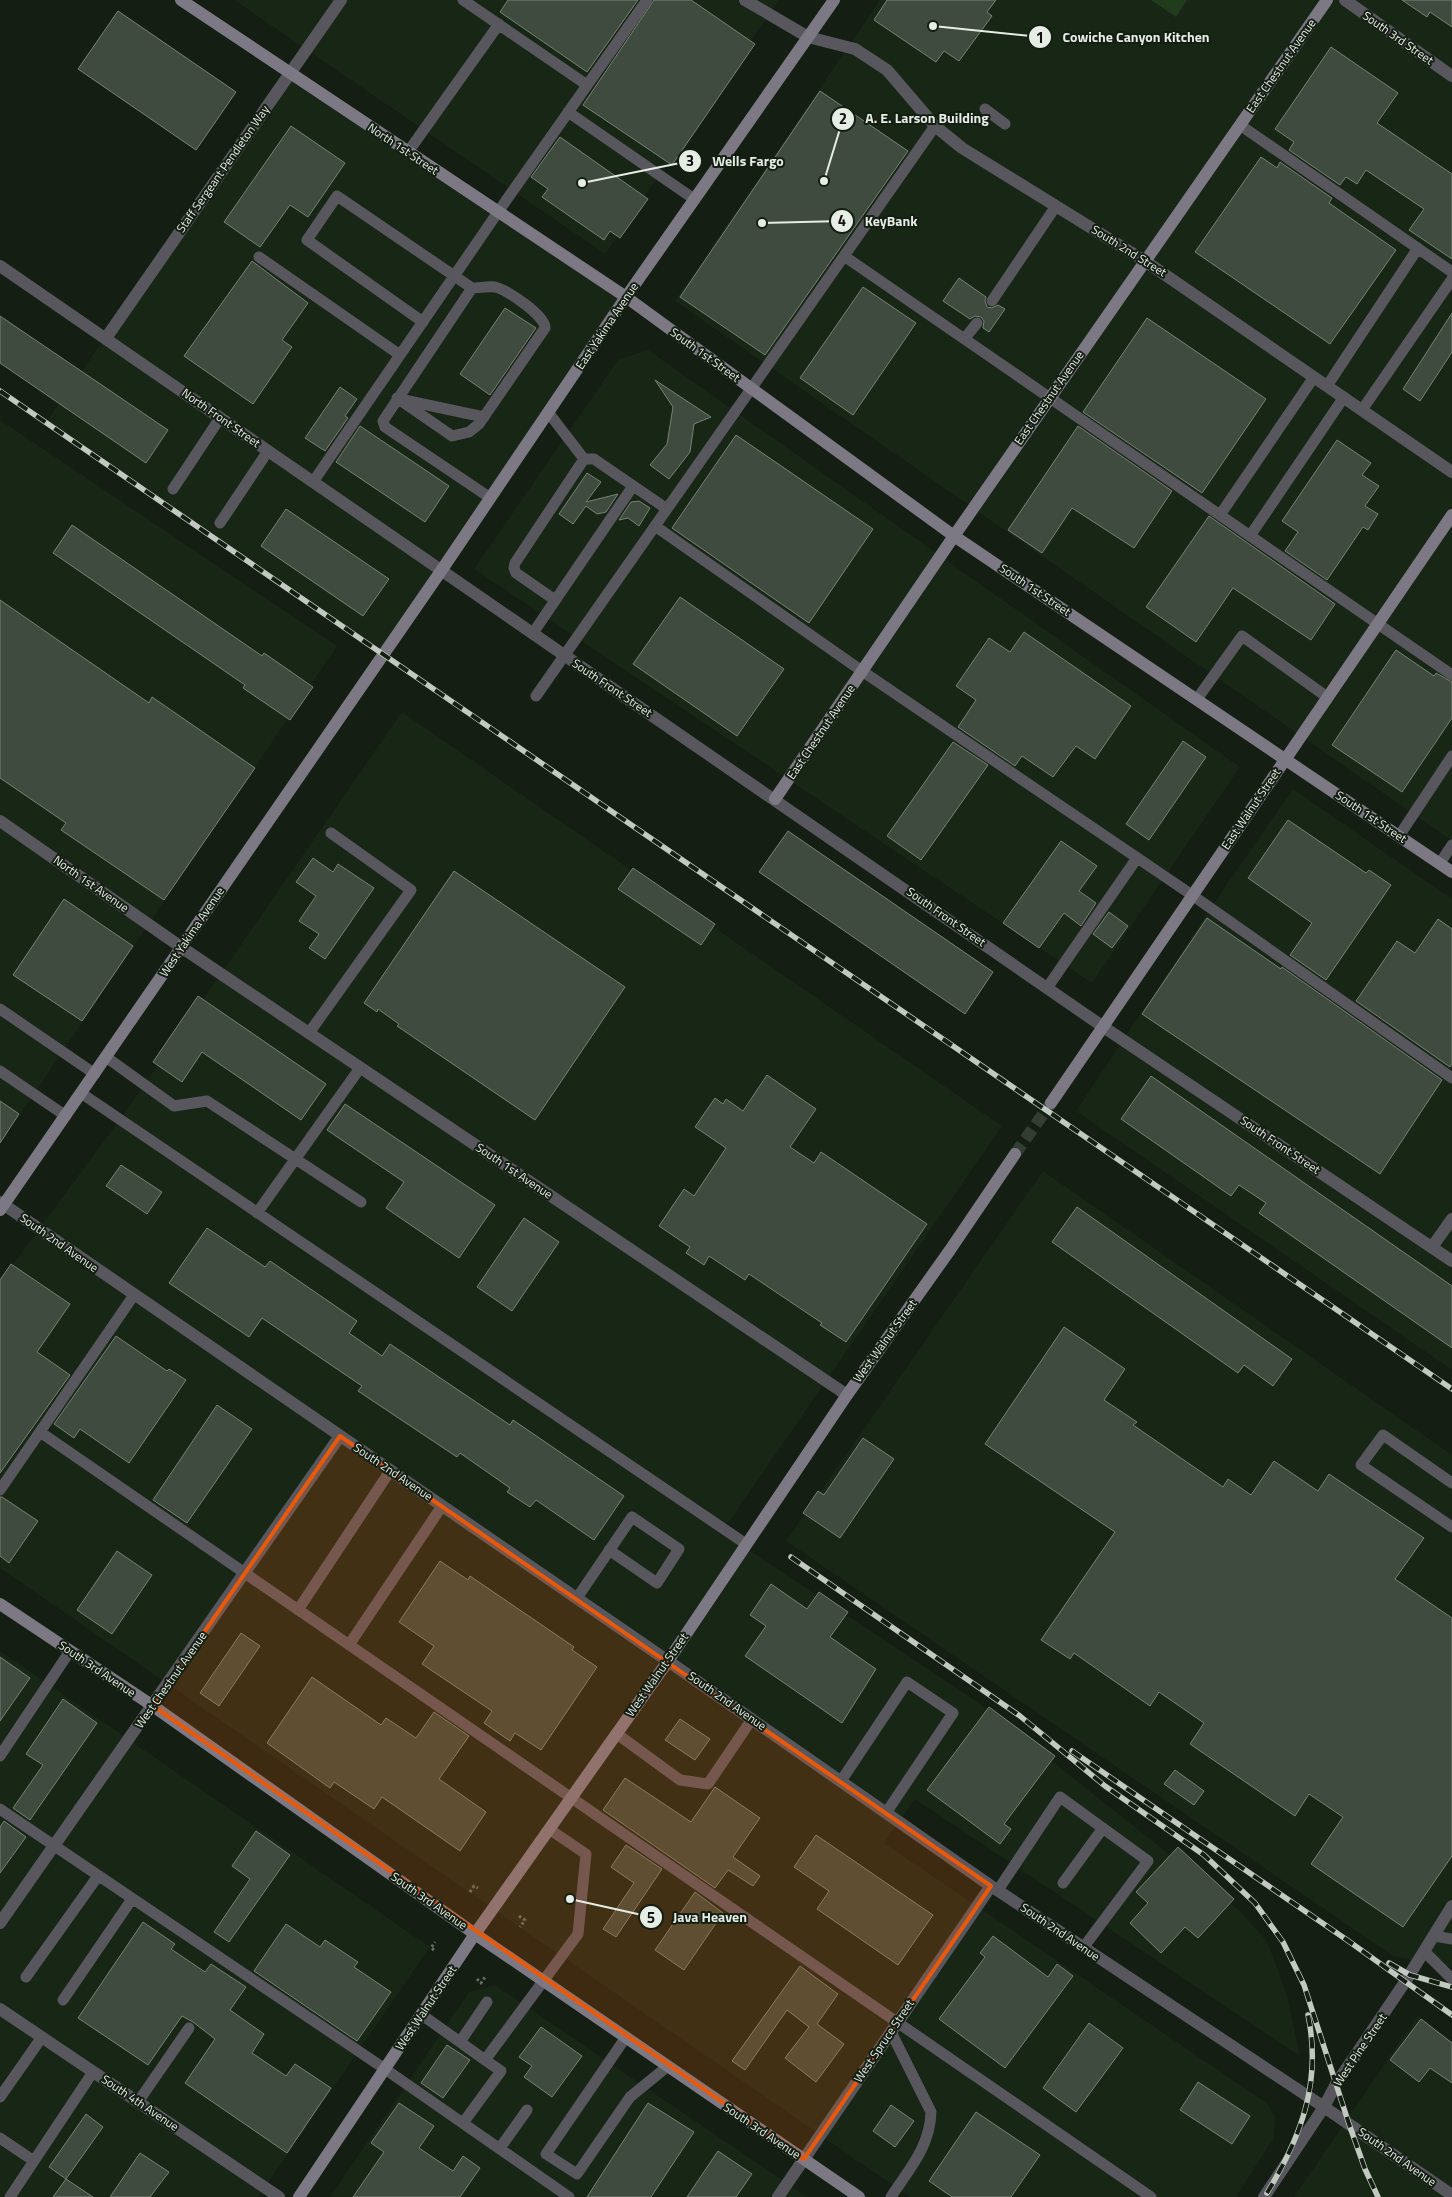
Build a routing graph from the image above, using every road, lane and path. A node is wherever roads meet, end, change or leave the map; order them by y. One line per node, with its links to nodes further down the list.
1 (181, 0): 11 (street, North 1st Street)
2 (341, 0): 11 (street, Staff Sergeant Pendleton Way)
3 (463, 0): 9 (lane)
4 (647, 0): 13 (lane)
5 (745, 0): 10 (street, South 2nd Street)
6 (834, 0): 10 (street, East Yakima Avenue)
7 (1327, 0): 17 (street, East Chestnut Avenue)
8 (1345, 0): 12 (street, South 3rd Street)
9 (499, 24): 13 (lane); 19 (lane)
10 (808, 37): 18 (street, South 2nd Street); 20 (street, East Yakima Avenue)
11 (290, 74): 19 (street, North 1st Street); 36 (street, Staff Sergeant Pendleton Way)
12 (1452, 76)
13 (588, 85): 15 (lane)
14 (985, 109): 16 (lane)
15 (568, 112): 20 (lane); 22 (lane)
16 (1005, 124)
17 (1240, 125): 23 (lane); 26 (street, East Chestnut Avenue)
18 (935, 126): 21 (street, South 2nd Street); 25 (lane)
19 (408, 152): 22 (street, North 1st Street)
20 (694, 199): 32 (street, East Yakima Avenue)
21 (1056, 206): 26 (street, South 2nd Street); 33 (lane)
22 (498, 212): 29 (lane); 32 (street, North 1st Street)
23 (1418, 248): 28 (lane); 40 (lane)
24 (259, 256): 38 (lane)
25 (844, 256): 37 (lane); 41 (lane)
26 (1145, 260): 39 (street, South 2nd Street); 42 (street, East Chestnut Avenue)
27 (0, 266): 36 (street, North Front Street)
28 (1452, 272)
29 (454, 276): 31 (lane); 34 (lane); 34 (lane)
30 (1452, 279): 45 (lane)
31 (472, 288): 44 (lane); 47 (lane)
32 (626, 297): 41 (street, South 1st Street); 46 (street, East Yakima Avenue)
33 (992, 301)
34 (423, 322): 38 (lane)
35 (977, 323): 37 (lane)
36 (106, 338): 48 (street, North Front Street)
37 (965, 338): 42 (lane)
38 (400, 355): 52 (lane)
39 (1314, 376): 40 (street, South 2nd Street); 57 (lane)
40 (1327, 386): 43 (street, South 2nd Street)
41 (752, 389): 56 (lane); 61 (street, South 1st Street)
42 (1050, 397): 57 (lane); 61 (street, East Chestnut Avenue)
43 (1344, 397): 45 (street, South 2nd Street); 62 (lane)
44 (397, 398): 47 (lane); 47 (lane); 55 (lane)
45 (1362, 410): 51 (street, South 2nd Street)
46 (548, 412): 50 (lane); 55 (street, East Yakima Avenue)
47 (484, 417)
48 (220, 418): 49 (street, North Front Street); 54 (lane)
49 (268, 451): 52 (street, North Front Street); 59 (lane)
50 (584, 459): 53 (lane); 64 (lane)
51 (1452, 472)
52 (313, 482): 63 (street, North Front Street)
53 (633, 486): 56 (lane); 64 (lane)
54 (173, 489)
55 (490, 497): 63 (street, East Yakima Avenue)
56 (668, 509): 60 (lane)
57 (1220, 514): 62 (lane)
58 (1452, 516): 65 (street, East Walnut Street)
59 (220, 523)
60 (655, 526): 68 (lane); 69 (lane)
61 (954, 536): 69 (street, East Chestnut Avenue); 73 (street, South 1st Street)
62 (1250, 536): 65 (lane)
63 (441, 571): 66 (street, South Front Street); 67 (street, East Yakima Avenue)
64 (556, 600): 66 (lane)
65 (1378, 624): 70 (lane); 72 (street, East Walnut Street)
66 (532, 633): 68 (street, South Front Street)
67 (383, 654): 85 (street, West Yakima Avenue)
68 (564, 655): 71 (lane); 76 (street, South Front Street)
69 (862, 671): 76 (street, East Chestnut Avenue); 81 (lane)
70 (1452, 675)
71 (536, 696)
72 (1328, 697): 73 (lane); 75 (street, East Walnut Street)
73 (1197, 699): 75 (street, South 1st Street)
74 (1452, 756): 79 (lane)
75 (1286, 758): 79 (street, South 1st Street); 84 (street, East Walnut Street)
76 (775, 799): 86 (street, South Front Street)
77 (0, 821): 85 (street, North 1st Avenue)
78 (331, 833): 89 (lane)
79 (1399, 836): 82 (street, South 1st Street)
80 (1452, 845): 82 (lane)
81 (1137, 858): 84 (lane); 86 (lane)
82 (1440, 863): 83 (street, South 1st Street)
83 (1452, 872)
84 (1192, 895): 88 (street, East Walnut Street); 94 (lane)
85 (181, 947): 89 (street, South 1st Avenue); 90 (street, West Yakima Avenue)
86 (1047, 988): 88 (street, South Front Street)
87 (0, 1009): 93 (lane)
88 (1102, 1026): 96 (street, East Walnut Street); 104 (street, South Front Street)
89 (309, 1033): 91 (street, South 1st Avenue)
90 (106, 1057): 93 (street, West Yakima Avenue); 99 (lane)
91 (360, 1068): 99 (lane); 107 (street, South 1st Avenue)
92 (0, 1071): 97 (lane)
93 (94, 1074): 95 (street, West Yakima Avenue)
94 (1452, 1078)
95 (81, 1093): 97 (street, West Yakima Avenue); 102 (lane)
96 (1051, 1103)
97 (66, 1116): 101 (street, West Yakima Avenue)
98 (1015, 1154): 107 (street, West Walnut Street)
99 (295, 1159): 100 (lane); 102 (lane)
100 (361, 1202)
101 (1, 1205): 106 (street, South 2nd Avenue)
102 (257, 1212): 115 (lane)
103 (1452, 1219): 104 (street)
104 (1432, 1247): 105 (street, South Front Street)
105 (1452, 1261)
106 (134, 1295): 108 (lane); 109 (street, South 2nd Avenue)
107 (847, 1395): 115 (street, West Walnut Street)
108 (40, 1432): 112 (lane); 117 (lane)
109 (340, 1436): 110 (street, South 2nd Avenue); 117 (street, West Chestnut Avenue)
110 (390, 1471): 113 (street, South 2nd Avenue); 120 (lane)
111 (1452, 1483): 114 (lane)
112 (0, 1490)
113 (442, 1506): 118 (street, South 2nd Avenue); 121 (lane)
114 (1452, 1527)
115 (746, 1544): 123 (street, West Walnut Street)
116 (609, 1550): 116 (lane); 118 (lane)
117 (245, 1574): 120 (lane); 124 (street, West Chestnut Avenue)
118 (577, 1598): 123 (street, South 2nd Avenue)
119 (0, 1604): 122 (street, South 3rd Avenue)
120 (298, 1610): 121 (lane)
121 (349, 1645): 129 (lane)
122 (70, 1650): 124 (street, South 3rd Avenue); 127 (lane)
123 (668, 1660): 125 (street, South 2nd Avenue); 126 (street, West Walnut Street)
124 (153, 1706): 134 (street, West Chestnut Avenue); 145 (street, South 3rd Avenue)
125 (752, 1719): 126 (lane); 128 (street, South 2nd Avenue)
126 (617, 1734): 129 (street, West Walnut Street)
127 (0, 1756)
128 (841, 1781): 131 (street, South 2nd Avenue); 131 (lane)
129 (571, 1798): 133 (street, West Walnut Street); 161 (lane)
130 (0, 1809): 134 (lane)
131 (886, 1813): 138 (street, South 2nd Avenue)
132 (1103, 1828): 136 (lane); 138 (lane); 149 (lane)
133 (549, 1829): 145 (street, West Walnut Street); 156 (lane)
134 (54, 1846): 135 (lane); 143 (street, West Chestnut Avenue)
135 (98, 1876): 140 (lane); 152 (lane)
136 (1063, 1883)
137 (478, 1888): 139 (path)
138 (994, 1888): 149 (street, South 2nd Avenue); 161 (street, West Spruce Street)
139 (470, 1892)
140 (132, 1899): 157 (lane); 168 (lane)
141 (1452, 1906): 146 (street, West Pine Street)
142 (520, 1916): 144 (path)
143 (0, 1923)
144 (520, 1927)
145 (475, 1934): 156 (street, South 3rd Avenue); 160 (street, West Walnut Street)
146 (1434, 1936): 147 (lane); 151 (street, West Pine Street)
147 (1452, 1939)
148 (435, 1942): 150 (path)
149 (1083, 1948): 172 (street, South 2nd Avenue)
150 (434, 1950)
151 (1424, 1952): 154 (lane); 172 (street, West Pine Street)
152 (26, 1977)
153 (484, 1977): 155 (path)
154 (1452, 1979)
155 (477, 1980)
156 (542, 1980): 164 (street, South 3rd Avenue); 166 (lane)
157 (63, 2000)
158 (487, 2002): 165 (lane)
159 (0, 2009): 163 (street, South 4th Avenue)
160 (422, 2015): 165 (lane); 168 (street, West Walnut Street)
161 (894, 2027): 177 (street, West Spruce Street); 187 (lane); 188 (lane)
162 (189, 2028): 171 (lane)
163 (42, 2037): 169 (street, South 4th Avenue); 170 (lane)
164 (626, 2037): 167 (street, South 3rd Avenue); 167 (lane)
165 (460, 2042): 166 (lane)
166 (485, 2060): 174 (lane)
167 (668, 2066): 177 (street, South 3rd Avenue)
168 (384, 2069): 174 (lane); 183 (street, West Walnut Street)
169 (93, 2072): 171 (street, South 4th Avenue); 178 (lane)
170 (0, 2098)
171 (138, 2102): 182 (street, South 4th Avenue)
172 (1324, 2107): 179 (street, West Pine Street); 180 (street, South 2nd Avenue)
173 (528, 2110): 176 (lane)
174 (463, 2123): 176 (lane)
175 (0, 2138): 178 (lane)
176 (500, 2148): 184 (lane)
177 (804, 2159): 185 (street, West Spruce Street); 186 (street, South 3rd Avenue)
178 (34, 2161): 181 (lane)
179 (1266, 2195)
180 (1452, 2195)
181 (10, 2197)
182 (279, 2197)
183 (299, 2197)
184 (569, 2197)
185 (778, 2197)
186 (859, 2197)
187 (891, 2197)
188 (1151, 2197)

